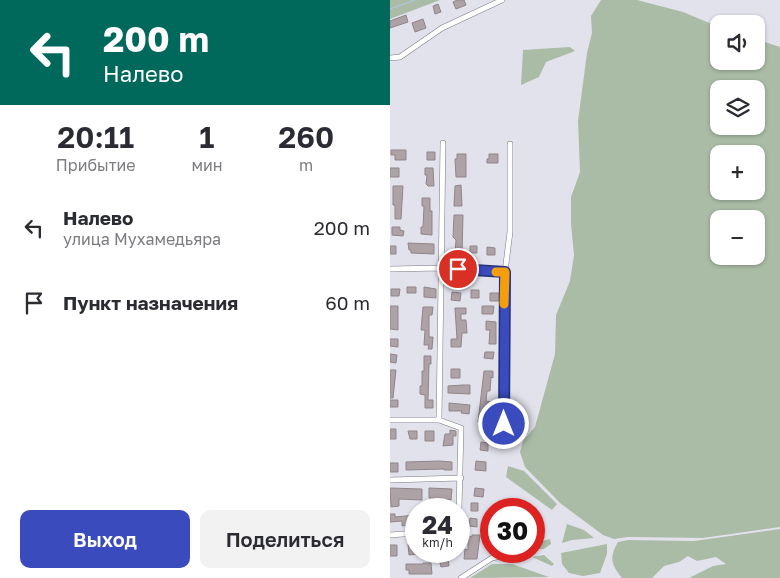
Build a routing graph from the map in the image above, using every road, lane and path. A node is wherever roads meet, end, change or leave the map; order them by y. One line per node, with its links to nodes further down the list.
1 (502, 0): 2 (street)
2 (390, 58)
3 (443, 143): 5 (street)
4 (510, 144): 7 (street)
5 (442, 268): 6 (street); 7 (street); 9 (street)
6 (390, 269)
7 (505, 272): 10 (street)
8 (390, 420): 9 (street)
9 (439, 420): 11 (street)
10 (504, 431)
11 (461, 478): 12 (street); 13 (street)
12 (390, 480)
13 (460, 498)
14 (405, 533): 15 (street)
15 (390, 535)
16 (484, 563): 17 (street)
17 (461, 578)

